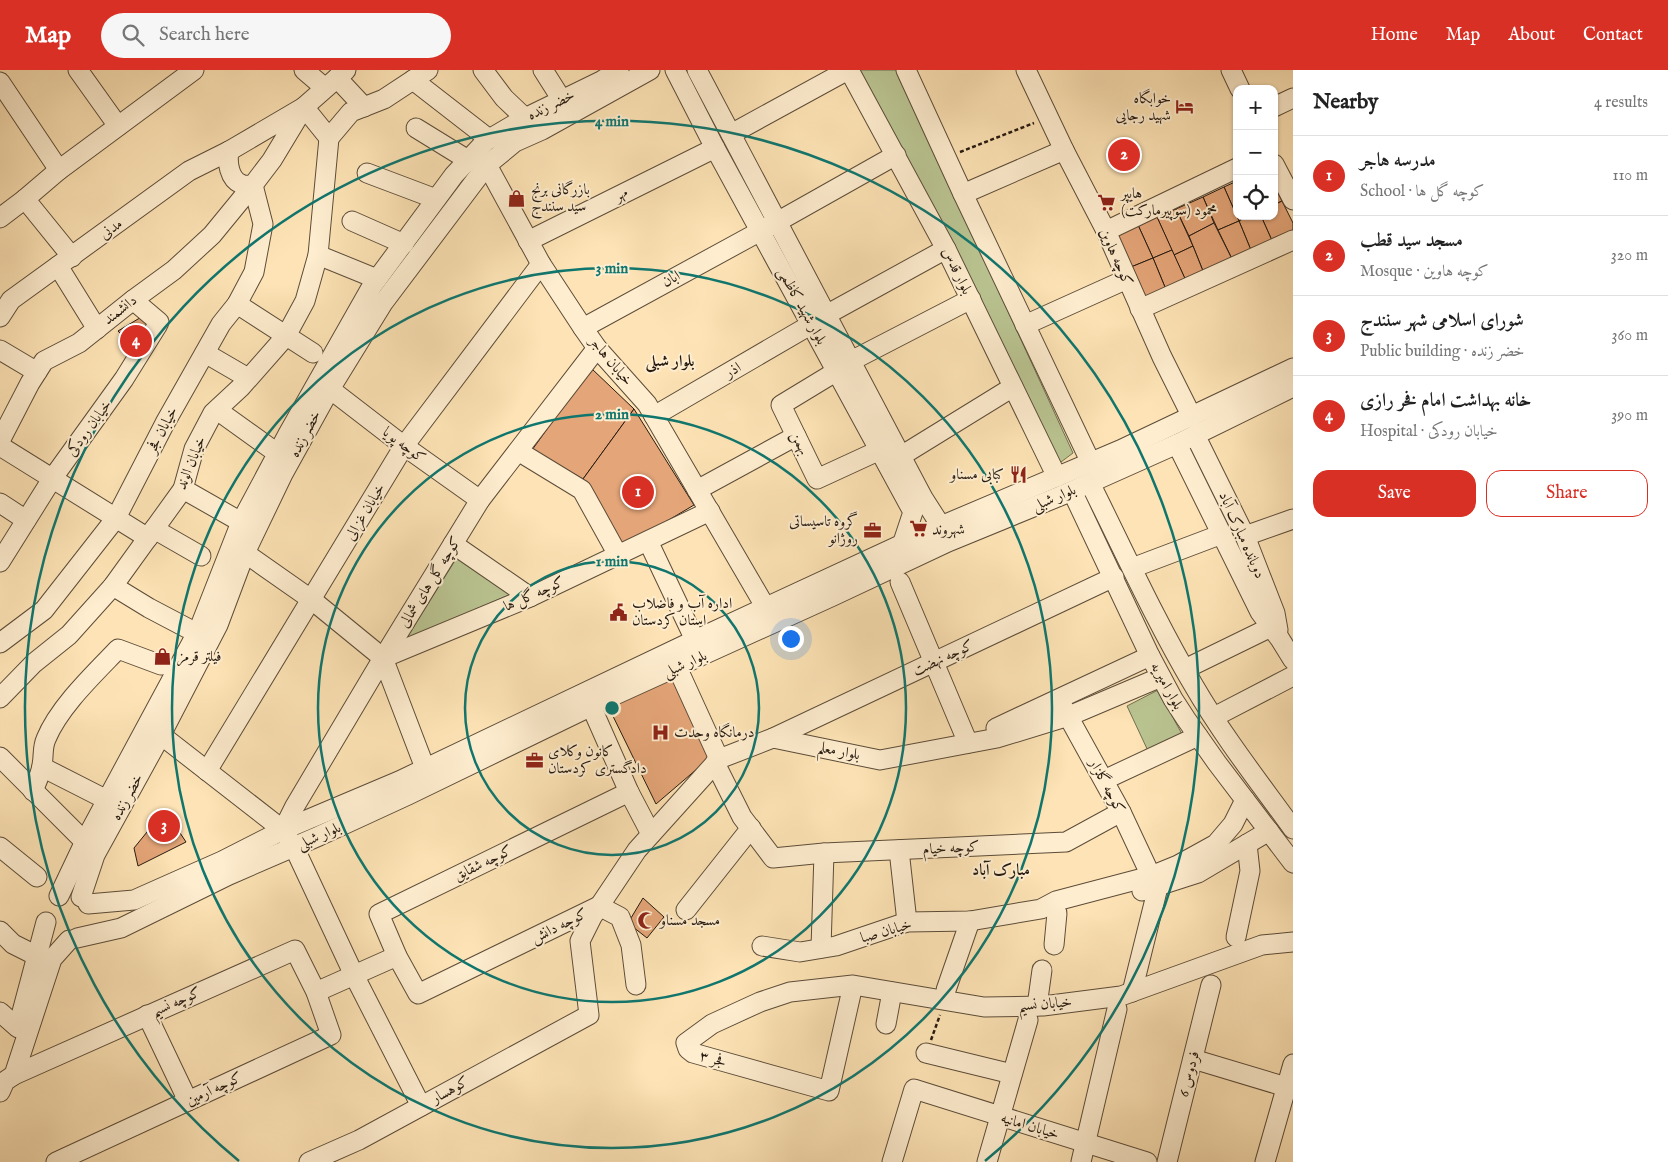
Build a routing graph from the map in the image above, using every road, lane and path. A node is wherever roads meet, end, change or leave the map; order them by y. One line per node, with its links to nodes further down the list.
1 (78, 70): 25 (street)
2 (304, 70): 15 (street)
3 (483, 70): 24 (street)
4 (543, 70): 19 (street)
5 (619, 70): 19 (street, خضر زنده)
6 (650, 70): 36 (street, خضر زنده)
7 (675, 70): 30 (street, بلوار شهید کاظمی)
8 (697, 70): 27 (street, بلوار شهید کاظمی)
9 (849, 70): 27 (street); 33 (street, بلوار قدس)
10 (906, 70): 34 (street)
11 (1026, 70): 23 (street, کوچه هاوین)
12 (1231, 70): 17 (street)
13 (182, 74): 25 (street)
14 (420, 75): 22 (street); 29 (street)
15 (336, 79): 21 (street); 22 (street)
16 (0, 82): 37 (street)
17 (1238, 85)
18 (1293, 98): 20 (street)
19 (562, 100): 24 (street, خضر زنده)
20 (1278, 105)
21 (304, 107): 28 (street); 32 (street, مدنی); 41 (street, دانشمند)
22 (364, 107): 28 (street)
23 (1048, 117): 31 (street, کوچه هاوین); 34 (path)
24 (525, 118): 29 (street, خضر زنده)
25 (118, 126): 37 (street)
26 (416, 128): 35 (street)
27 (730, 134): 48 (street, بلوار شهید کاظمی)
28 (329, 138): 55 (street, خیابان الوند)
29 (489, 139): 35 (street, خضر زنده)
30 (715, 148): 49 (street, بلوار شهید کاظمی); 52 (street, مهر)
31 (1064, 150): 42 (street); 50 (street, کوچه هاوین)
32 (229, 151): 41 (street); 56 (street, مدنی)
33 (896, 155): 48 (street, ابان); 54 (street, بلوار قدس)
34 (947, 158): 42 (street)
35 (468, 160): 43 (street, خضر زنده)
36 (486, 166): 52 (street, خیابان هاجر); 80 (street, خضر زنده)
37 (59, 170): 44 (street)
38 (1233, 170): 50 (street)
39 (1278, 172): 45 (street)
40 (367, 174): 43 (street)
41 (253, 185): 61 (street, دانشمند); 62 (street, خیابان فجر)
42 (963, 194): 66 (street)
43 (436, 199): 53 (street, خضر زنده)
44 (25, 200): 46 (street); 56 (street)
45 (1293, 200)
46 (1, 214)
47 (352, 222): 53 (street)
48 (777, 222): 49 (street, ابان); 65 (street, بلوار شهید کاظمی)
49 (760, 231): 65 (street, بلوار شهید کاظمی); 67 (street, ابان)
50 (1106, 231): 59 (street, کوچه هاوین)
51 (1293, 240): 63 (street)
52 (528, 241): 57 (street, خیابان هاجر)
53 (404, 244): 58 (street, خضر زنده)
54 (946, 249): 60 (street, بلوار قدس); 65 (street, اذر)
55 (318, 255): 58 (street); 69 (street, خیابان الوند)
56 (65, 262): 64 (street, مدنی); 68 (street)
57 (541, 264): 67 (street, خیابان هاجر); 88 (street, خیابان غزالی)
58 (377, 279): 106 (street, خضر زنده)
59 (1127, 279): 63 (street, کوچه هاوین); 66 (street)
60 (971, 299): 74 (street); 78 (street, بلوار قدس)
61 (133, 300): 68 (street, دانشمند); 95 (street, خیابان رودکی)
62 (237, 304): 69 (street); 72 (street, خیابان فجر)
63 (1140, 309): 83 (street, کوچه هاوین)
64 (0, 317)
65 (819, 320): 74 (street, بلوار شهید کاظمی); 82 (street, اذر)
66 (1025, 325): 93 (street)
67 (583, 328): 70 (street, خیابان هاجر)
68 (97, 329): 76 (street, دانشمند)
69 (286, 336): 73 (street); 77 (street, خیابان الوند)
70 (597, 348): 82 (street, خیابان هاجر); 91 (street, کوچه گل های شمالی)
71 (0, 350): 76 (street)
72 (204, 353): 77 (street); 103 (street, خیابان فجر)
73 (313, 353)
74 (844, 366): 84 (street, بهمن); 90 (street, بلوار شهید کاظمی); 92 (street, بلوار شهید کاظمی)
75 (1293, 368): 83 (street, بلوار شبلی)
76 (37, 372): 85 (street, دانشمند)
77 (248, 378): 81 (street, خیابان الوند)
78 (1013, 387): 92 (street); 94 (street, بلوار قدس)
79 (1293, 387): 83 (street, بلوار شبلی)
80 (330, 389): 88 (street, کوچه پویا); 114 (street, خضر زنده)
81 (217, 410): 89 (street); 97 (street, خیابان الوند)
82 (654, 416): 98 (street, خیابان هاجر)
83 (1193, 426): 86 (street, بلوار شبلی); 93 (street, بلوار شبلی); 110 (street, دوبانده مبارک آباد)
84 (796, 436): 90 (street, بهمن); 98 (street)
85 (0, 441)
86 (1177, 444): 96 (street, بلوار شبلی); 109 (street, دوبانده مبارک آباد)
87 (0, 446): 95 (street)
88 (404, 446): 100 (street, کوچه پویا); 123 (street, خیابان غزالی)
89 (270, 448)
90 (880, 450): 113 (street, بلوار شهید کاظمی)
91 (518, 451): 100 (street, کوچه گل های شمالی); 115 (street)
92 (901, 456): 107 (street, بلوار شهید کاظمی)
93 (1091, 463): 94 (street, بلوار شبلی)
94 (1057, 477): 107 (street, بلوار شبلی)
95 (52, 479): 103 (street); 105 (street, خیابان رودکی)
96 (1090, 483): 99 (street, بلوار شبلی); 118 (street, بلوار امیریه)
97 (183, 489): 106 (street); 108 (street, خیابان الوند)
98 (697, 490): 102 (street, خیابان هاجر)
99 (1072, 491): 119 (street, بلوار امیریه); 135 (street, بلوار شبلی)
100 (480, 500): 112 (street, کوچه گل های شمالی)
101 (0, 503): 105 (street)
102 (710, 511): 111 (street, کوچه گل ها); 124 (street, خیابان هاجر)
103 (116, 518): 108 (street); 128 (street, خیابان فجر)
104 (1293, 519): 110 (street)
105 (26, 520): 117 (street, خیابان رودکی)
106 (241, 522): 158 (street, خضر زنده)
107 (941, 526): 113 (street, بلوار شبلی)
108 (151, 533): 116 (street); 121 (street, خیابان الوند)
109 (1222, 534): 118 (street); 127 (street, دوبانده مبارک آباد)
110 (1245, 536): 127 (street, دوبانده مبارک آباد)
111 (648, 541): 115 (street, کوچه گل ها); 129 (street)
112 (453, 544): 122 (street); 131 (street, کوچه گل های شمالی)
113 (902, 545): 124 (street, بلوار شبلی)
114 (245, 553): 123 (street); 144 (street, خضر زنده)
115 (618, 555): 122 (street, کوچه گل ها)
116 (201, 556)
117 (0, 562)
118 (1132, 568): 136 (street, بلوار امیریه)
119 (1114, 577): 130 (street, بلوار امیریه); 133 (street, کوچه نهضت)
120 (900, 582): 133 (street)
121 (113, 586): 126 (street); 139 (street, خیابان الوند)
122 (530, 597): 131 (street, کوچه گل ها)
123 (312, 600): 131 (street); 154 (street, خیابان غزالی)
124 (766, 608): 129 (street, بلوار شبلی)
125 (1293, 620): 127 (street)
126 (187, 628)
127 (1275, 633): 132 (street, دوبانده مبارک آباد); 136 (street)
128 (4, 636)
129 (695, 640): 153 (street, بلوار شبلی)
130 (1150, 656): 137 (street, بلوار امیریه); 140 (street, بلوار معلم)
131 (383, 658): 153 (street); 163 (street, کوچه گل های شمالی)
132 (1293, 660)
133 (934, 662): 146 (street, کوچه نهضت); 147 (street)
134 (161, 666): 152 (street)
135 (677, 667): 141 (street, بلوار شبلی); 150 (street)
136 (1184, 669): 143 (street, بلوار امیریه)
137 (1161, 676): 142 (street, بلوار معلم); 145 (street, بلوار امیریه)
138 (1293, 676): 143 (street)
139 (0, 698)
140 (1058, 699): 142 (street, کوچه گلزار); 147 (street, بلوار معلم)
141 (591, 706): 157 (street); 169 (street, بلوار شبلی)
142 (1070, 716): 147 (street, بلوار معلم); 155 (street, کوچه گلزار)
143 (1214, 717): 148 (street, بلوار امیریه)
144 (161, 735): 154 (street); 176 (street, خضر زنده)
145 (1198, 736): 151 (street, بلوار امیریه); 155 (street)
146 (773, 738): 147 (street, بلوار معلم); 150 (street)
147 (968, 743)
148 (1235, 749): 151 (street); 162 (street, بلوار امیریه)
149 (0, 756): 156 (street)
150 (717, 761): 161 (street); 165 (street, کوچه دانش)
151 (1217, 763): 159 (street, بلوار امیریه)
152 (42, 767): 156 (street); 158 (street)
153 (425, 768): 163 (street, بلوار شبلی)
154 (207, 771): 163 (street)
155 (1104, 780): 160 (street, کوچه گلزار)
156 (33, 791): 166 (street)
157 (629, 792): 165 (street); 191 (street, کوچه شقایق)
158 (107, 800): 166 (street, خضر زنده)
159 (1245, 800): 164 (street, بلوار امیریه); 174 (street, خیابان صبا)
160 (1121, 812): 170 (street, کوچه خیام); 174 (street, کوچه گلزار)
161 (751, 828): 171 (street, کوچه خیام); 178 (street)
162 (1293, 829)
163 (283, 830): 169 (street); 176 (street, بلوار شبلی)
164 (1269, 831): 167 (street, خیابان صبا); 172 (street, بلوار امیریه)
165 (651, 834): 177 (street, کوچه دانش)
166 (84, 841): 175 (street, خضر زنده)
167 (1246, 844): 174 (street, خیابان صبا); 184 (street)
168 (0, 847): 173 (street)
169 (294, 847): 185 (street, بلوار شبلی); 193 (street)
170 (899, 850): 171 (street, کوچه خیام); 182 (street)
171 (824, 853): 189 (street)
172 (1293, 863)
173 (37, 877)
174 (1154, 882): 179 (street, خیابان صبا); 201 (street)
175 (59, 896): 176 (street); 181 (street)
176 (84, 901): 185 (street)
177 (599, 906): 191 (street, کوچه دانش); 194 (street); 215 (street, کوهسار)
178 (686, 910)
179 (1049, 911): 180 (street, خیابان صبا); 187 (street)
180 (970, 921): 182 (street, خیابان صبا); 197 (street)
181 (46, 922): 185 (street); 190 (street)
182 (907, 922): 189 (street, خیابان صبا)
183 (0, 931): 190 (street)
184 (1236, 937)
185 (73, 939): 212 (street)
186 (1293, 942): 201 (street, خیابان نسیم)
187 (1054, 945)
188 (762, 946): 189 (street, خیابان صبا)
189 (821, 948)
190 (37, 956): 207 (street)
191 (398, 956): 193 (street)
192 (1042, 970): 204 (street)
193 (354, 975): 198 (street); 215 (street)
194 (636, 985)
195 (853, 985): 199 (street, خیابان نسیم); 199 (street, فجر ۳); 200 (street, خیابان نسیم)
196 (1211, 986): 209 (street, فردوس 6)
197 (946, 990)
198 (316, 992): 205 (street, کوچه نسیم); 214 (street, کوچه آرمین)
199 (790, 992)
200 (892, 992): 204 (street, خیابان نسیم); 206 (street)
201 (1132, 992): 204 (street, خیابان نسیم)
202 (1116, 1009): 217 (street)
203 (0, 1012): 207 (street)
204 (1033, 1013): 211 (street)
205 (147, 1015): 212 (street, کوچه نسیم); 214 (street)
206 (886, 1024)
207 (18, 1028): 212 (street)
208 (926, 1053): 211 (street)
209 (1193, 1059): 213 (street); 224 (street, فردوس 6)
210 (1293, 1064): 213 (street)
211 (1012, 1074): 216 (street)
212 (6, 1083)
213 (1290, 1088): 225 (street)
214 (188, 1101): 218 (street, کوچه آرمین)
215 (421, 1106): 219 (street, کوهسار)
216 (1000, 1116): 217 (street, خیابان امانیه); 220 (street, خیابان امانیه); 221 (street)
217 (1086, 1143): 222 (street); 223 (street, خیابان امانیه)
218 (56, 1162)
219 (309, 1162)
220 (892, 1162)
221 (987, 1162)
222 (1081, 1162)
223 (1147, 1162)
224 (1167, 1162)
225 (1266, 1162)

